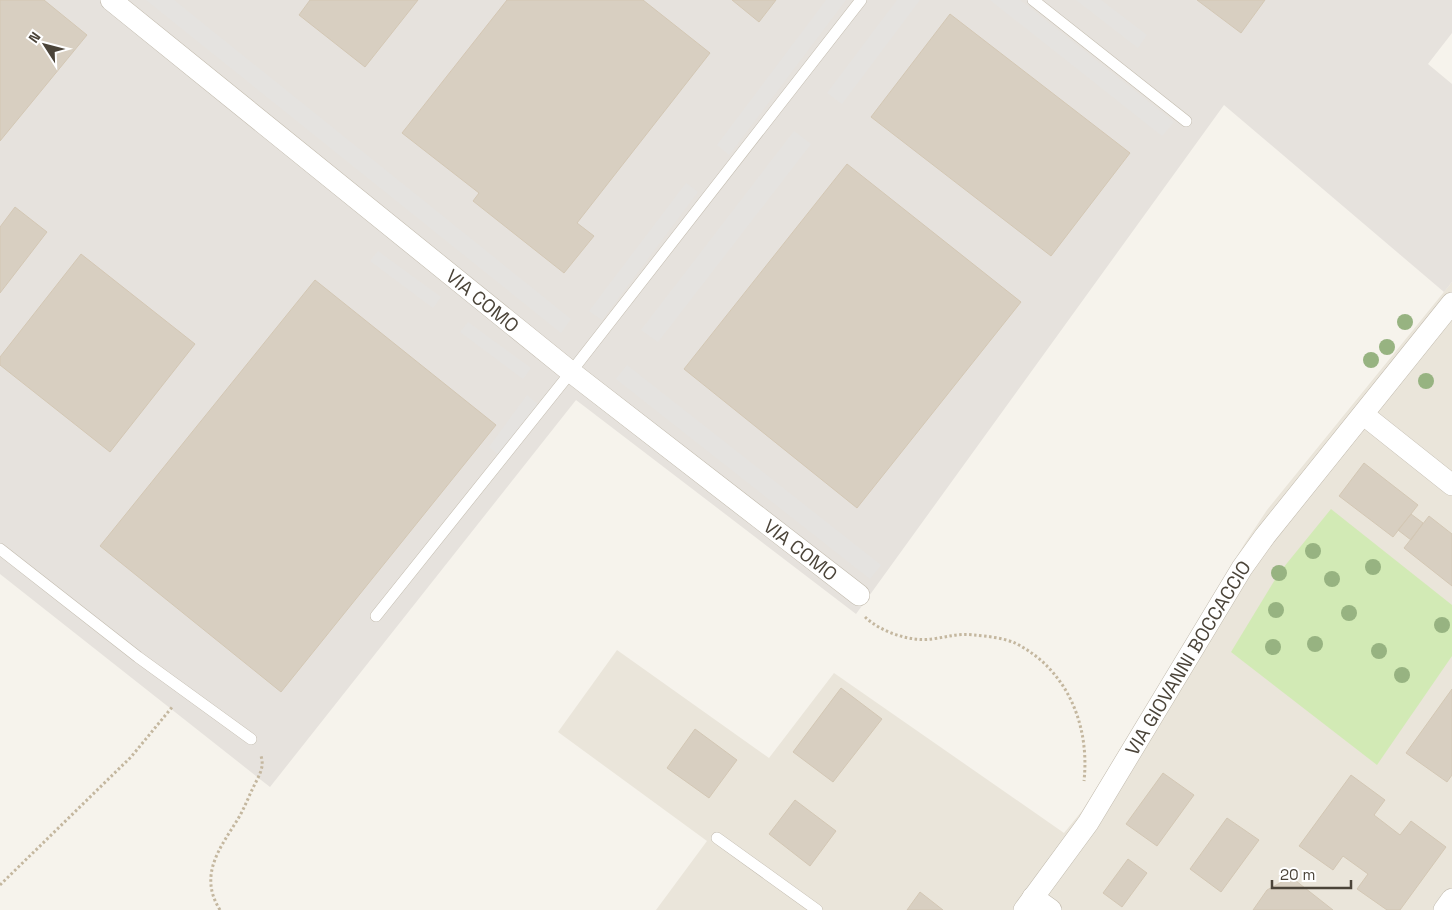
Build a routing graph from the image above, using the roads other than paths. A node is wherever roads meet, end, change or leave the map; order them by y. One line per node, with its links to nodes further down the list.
1 (111, 0): 6 (street, VIA COMO)
2 (862, 0): 6 (lane)
3 (1033, 0): 4 (lane)
4 (1186, 121)
5 (1452, 304): 7 (street, VIA GIOVANNI BOCCACCIO)
6 (571, 372): 10 (street, VIA COMO); 11 (lane)
7 (1364, 415): 8 (street); 15 (street, VIA GIOVANNI BOCCACCIO)
8 (1452, 485)
9 (0, 549): 12 (lane)
10 (853, 590)
11 (376, 616)
12 (251, 739)
13 (718, 838): 16 (lane)
14 (1452, 899): 18 (street)
15 (1028, 904): 17 (street)
16 (817, 910)
17 (1051, 910)
18 (1444, 910)

